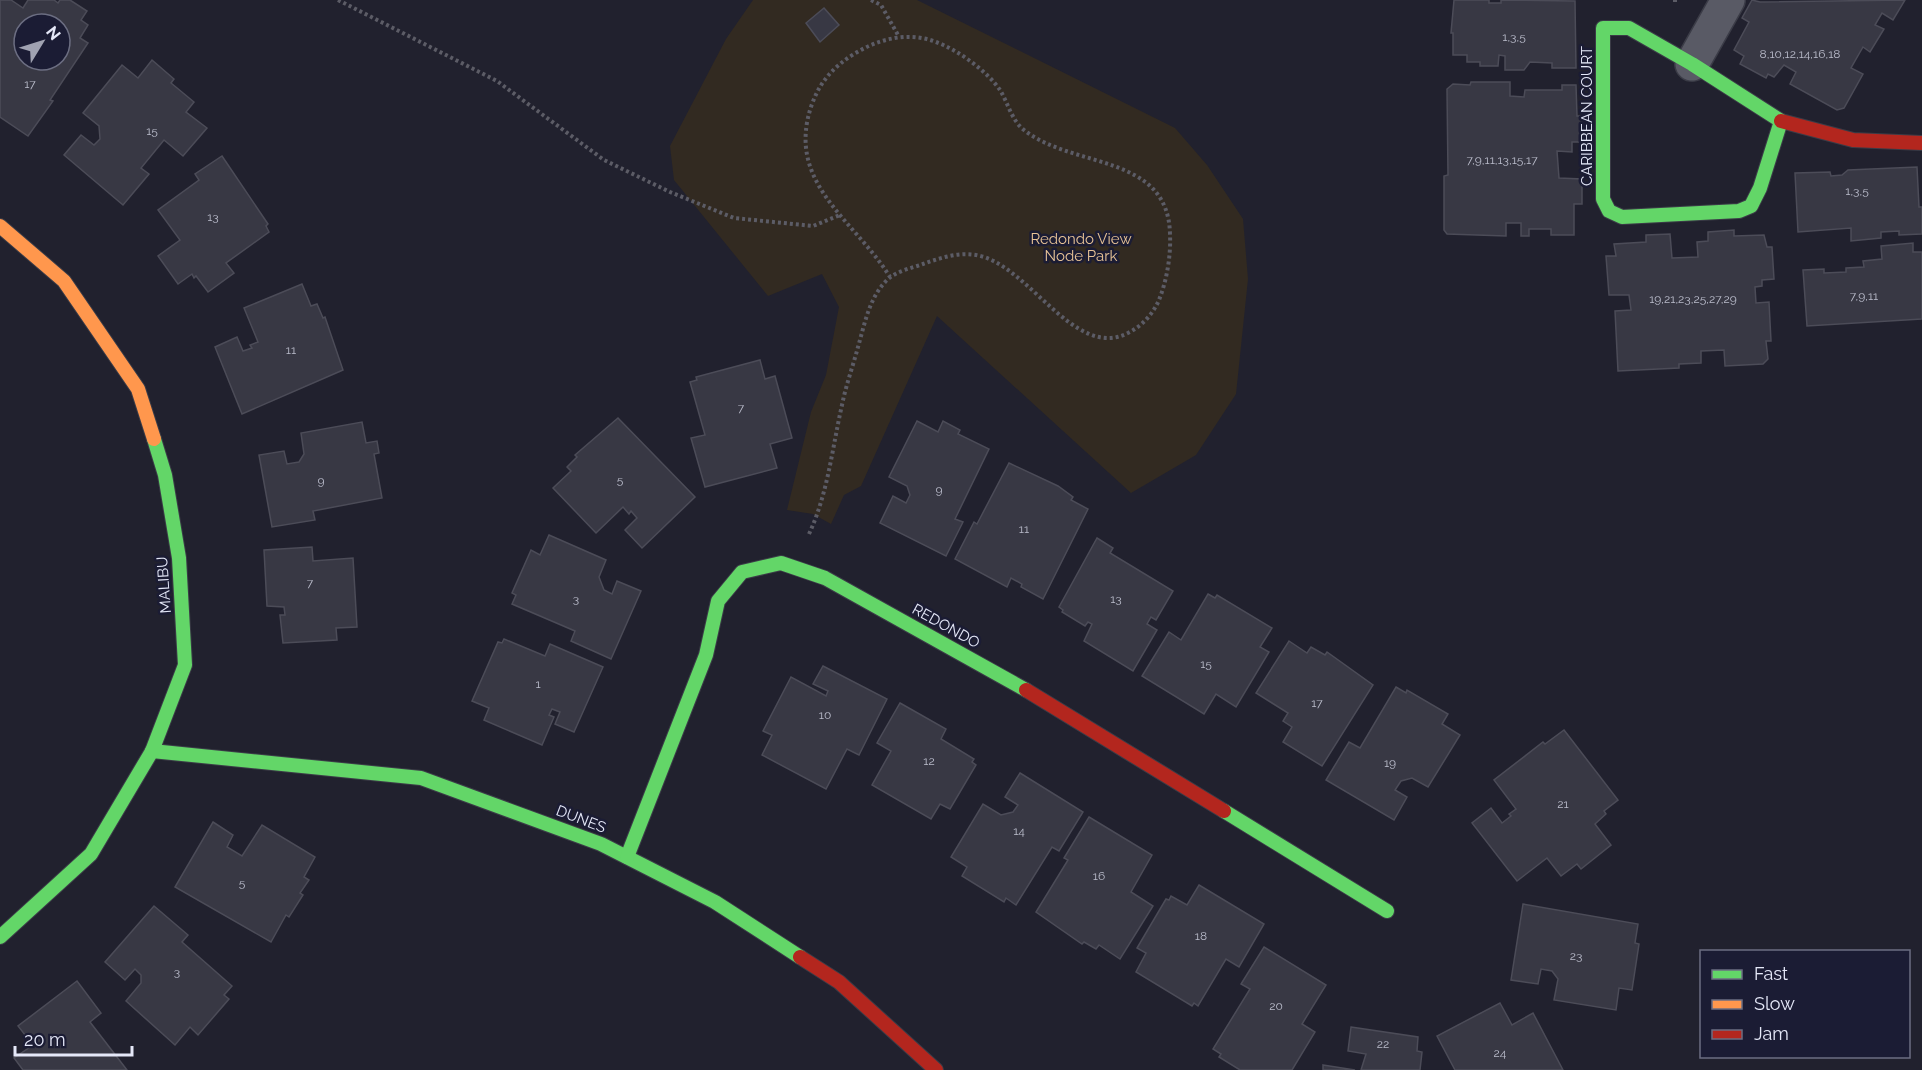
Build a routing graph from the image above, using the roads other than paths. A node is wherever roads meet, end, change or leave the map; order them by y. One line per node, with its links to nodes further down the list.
1 (1728, 0): 2 (street)
2 (1692, 64): 3 (street); 3 (street, CARIBBEAN COURT)
3 (1781, 121): 4 (street)
4 (1922, 142)
5 (0, 226): 6 (street, MALIBU)
6 (152, 751): 7 (street, DUNES); 9 (street, MALIBU)
7 (627, 857): 8 (street, REDONDO); 10 (street, DUNES)
8 (1387, 911)
9 (0, 937)
10 (936, 1070)

